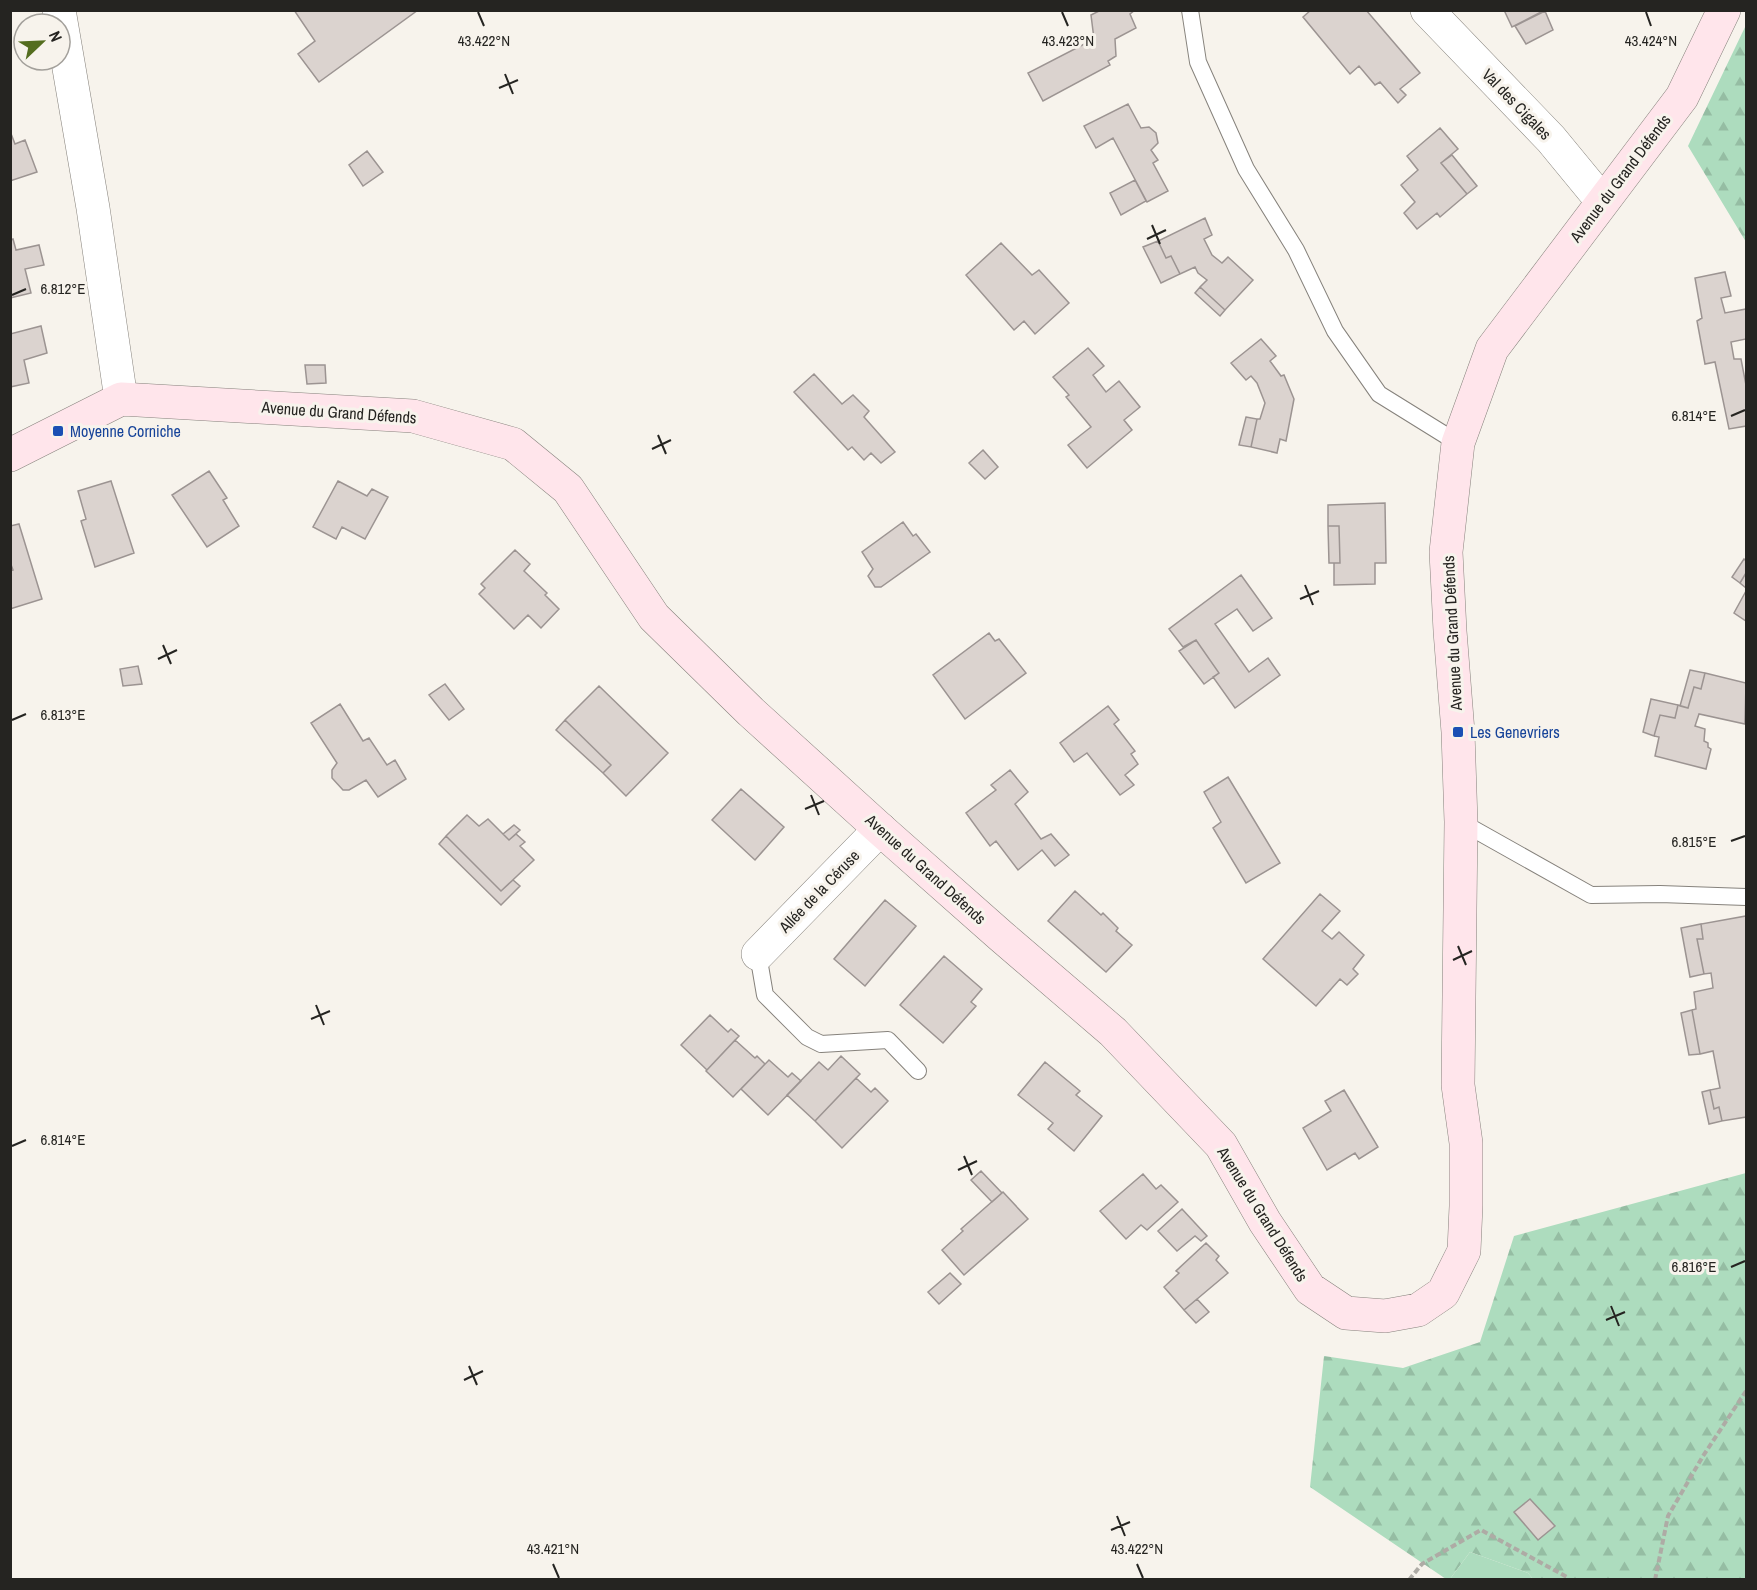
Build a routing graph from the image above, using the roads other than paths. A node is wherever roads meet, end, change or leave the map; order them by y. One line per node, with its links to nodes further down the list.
1 (59, 10): 6 (street)
2 (1190, 10): 7 (lane)
3 (1427, 10): 5 (street, Val des Cigales)
4 (1724, 10): 5 (street, Avenue du Grand Défends)
5 (1602, 201): 7 (street, Avenue du Grand Défends)
6 (121, 399): 8 (street); 10 (street, Avenue du Grand Défends)
7 (1458, 443): 9 (street, Avenue du Grand Défends)
8 (10, 455)
9 (1461, 822): 10 (street, Avenue du Grand Défends); 11 (lane)
10 (880, 828): 12 (street, Allée de la Céruse)
11 (1746, 897)
12 (758, 954): 13 (lane)
13 (918, 1071)

